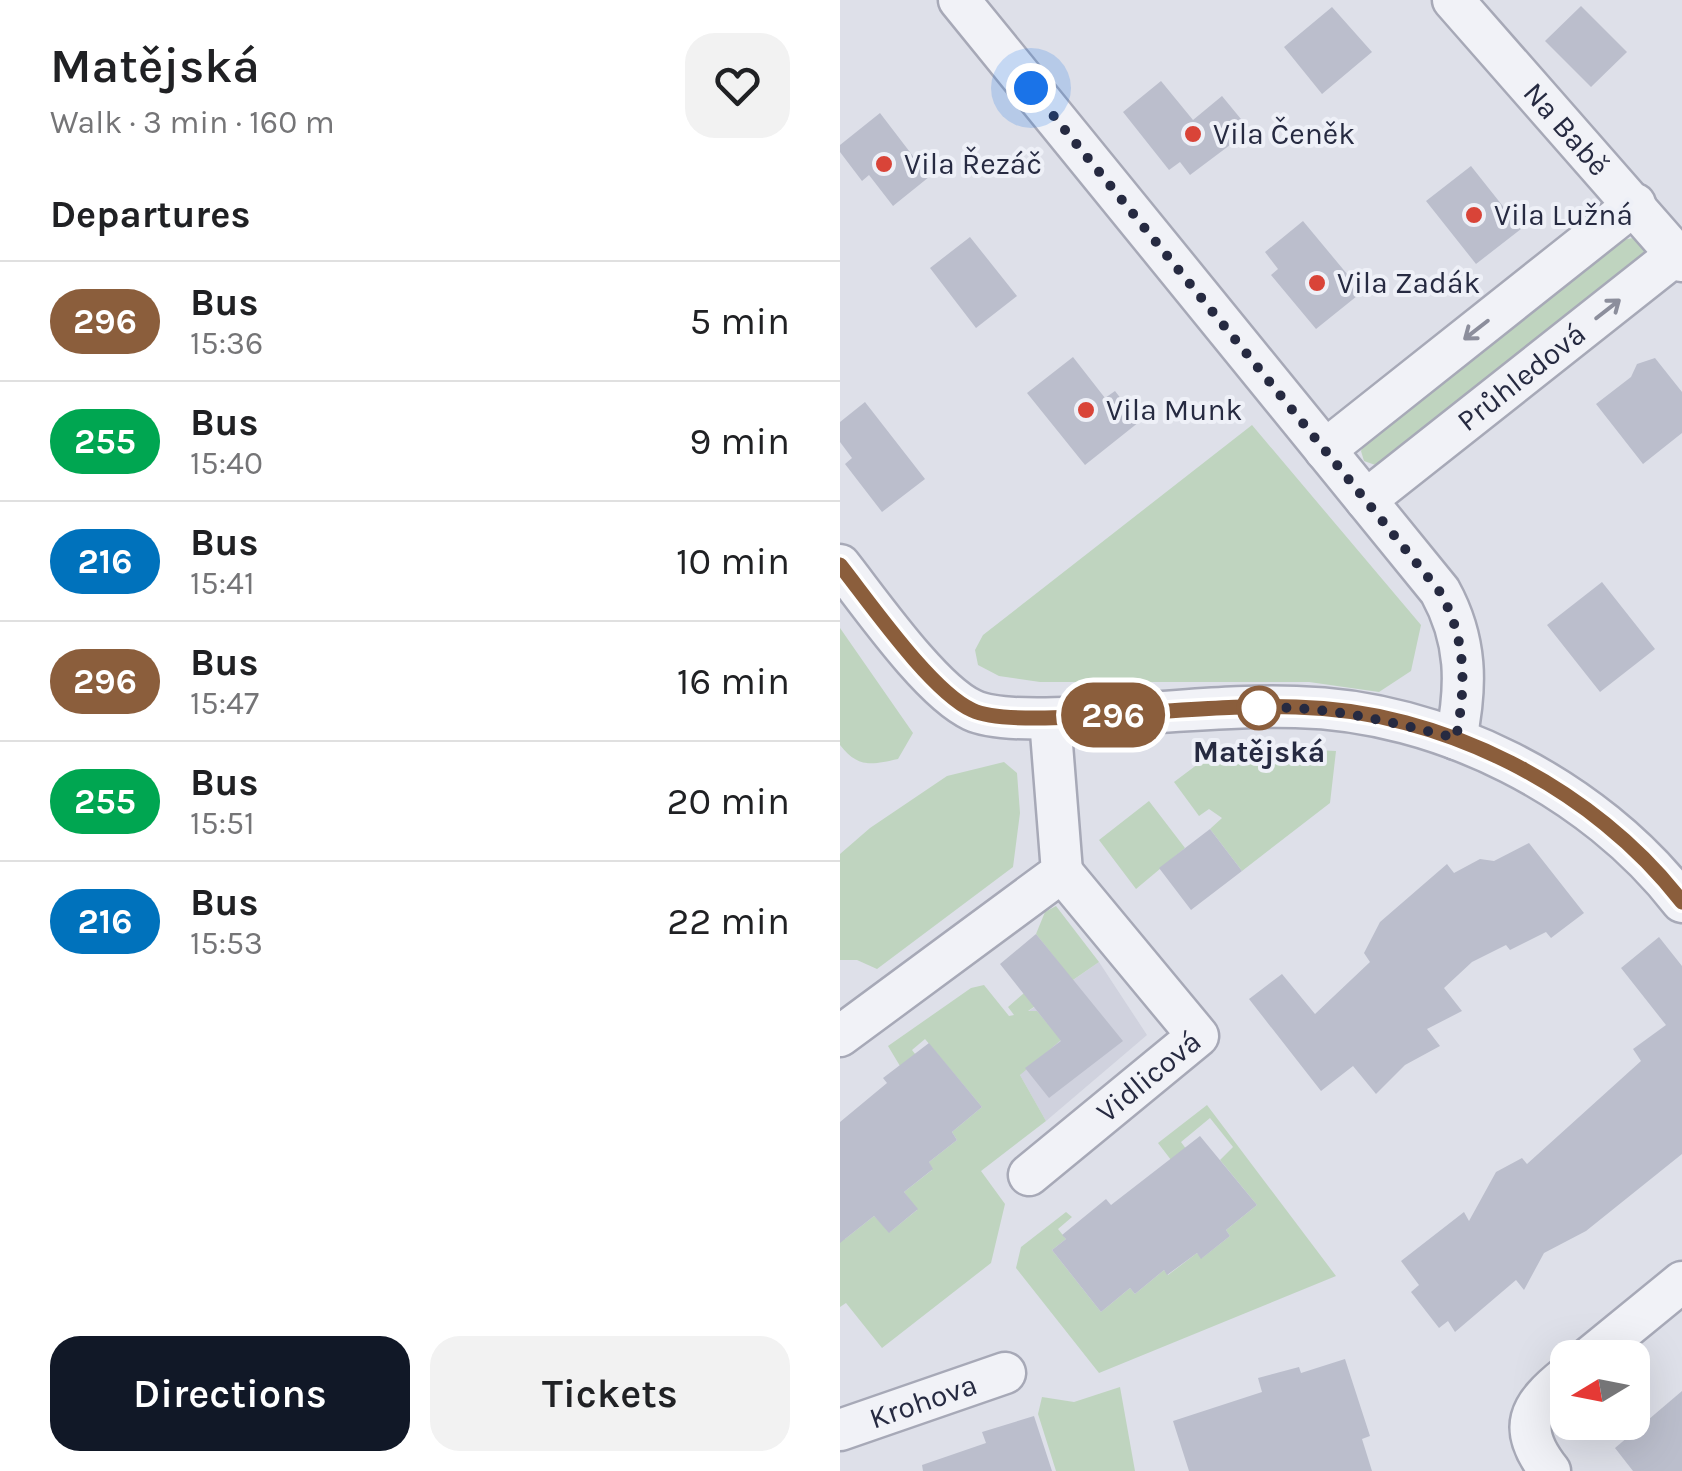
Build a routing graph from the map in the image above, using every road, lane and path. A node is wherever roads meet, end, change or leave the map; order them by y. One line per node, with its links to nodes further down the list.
1 (959, 0): 5 (street)
2 (1452, 0): 3 (street, Na Babě)
3 (1635, 204): 4 (street, Na Babě); 5 (street, one-way to 5)
4 (1680, 258): 6 (street, Průhledová, one-way to 4)
5 (1325, 450): 6 (street)
6 (1366, 500): 9 (street)
7 (840, 566): 8 (street)
8 (1050, 719): 9 (street); 10 (street)
9 (1456, 738): 11 (street)
10 (1062, 872): 12 (street); 13 (street, Vidlicová)
11 (1682, 902)
12 (840, 1036)
13 (1029, 1174)
14 (1682, 1282): 15 (street)
15 (1611, 1340)
16 (1004, 1373): 18 (street, Krohova)
17 (1550, 1389): 19 (street)
18 (840, 1430)
19 (1550, 1471)

